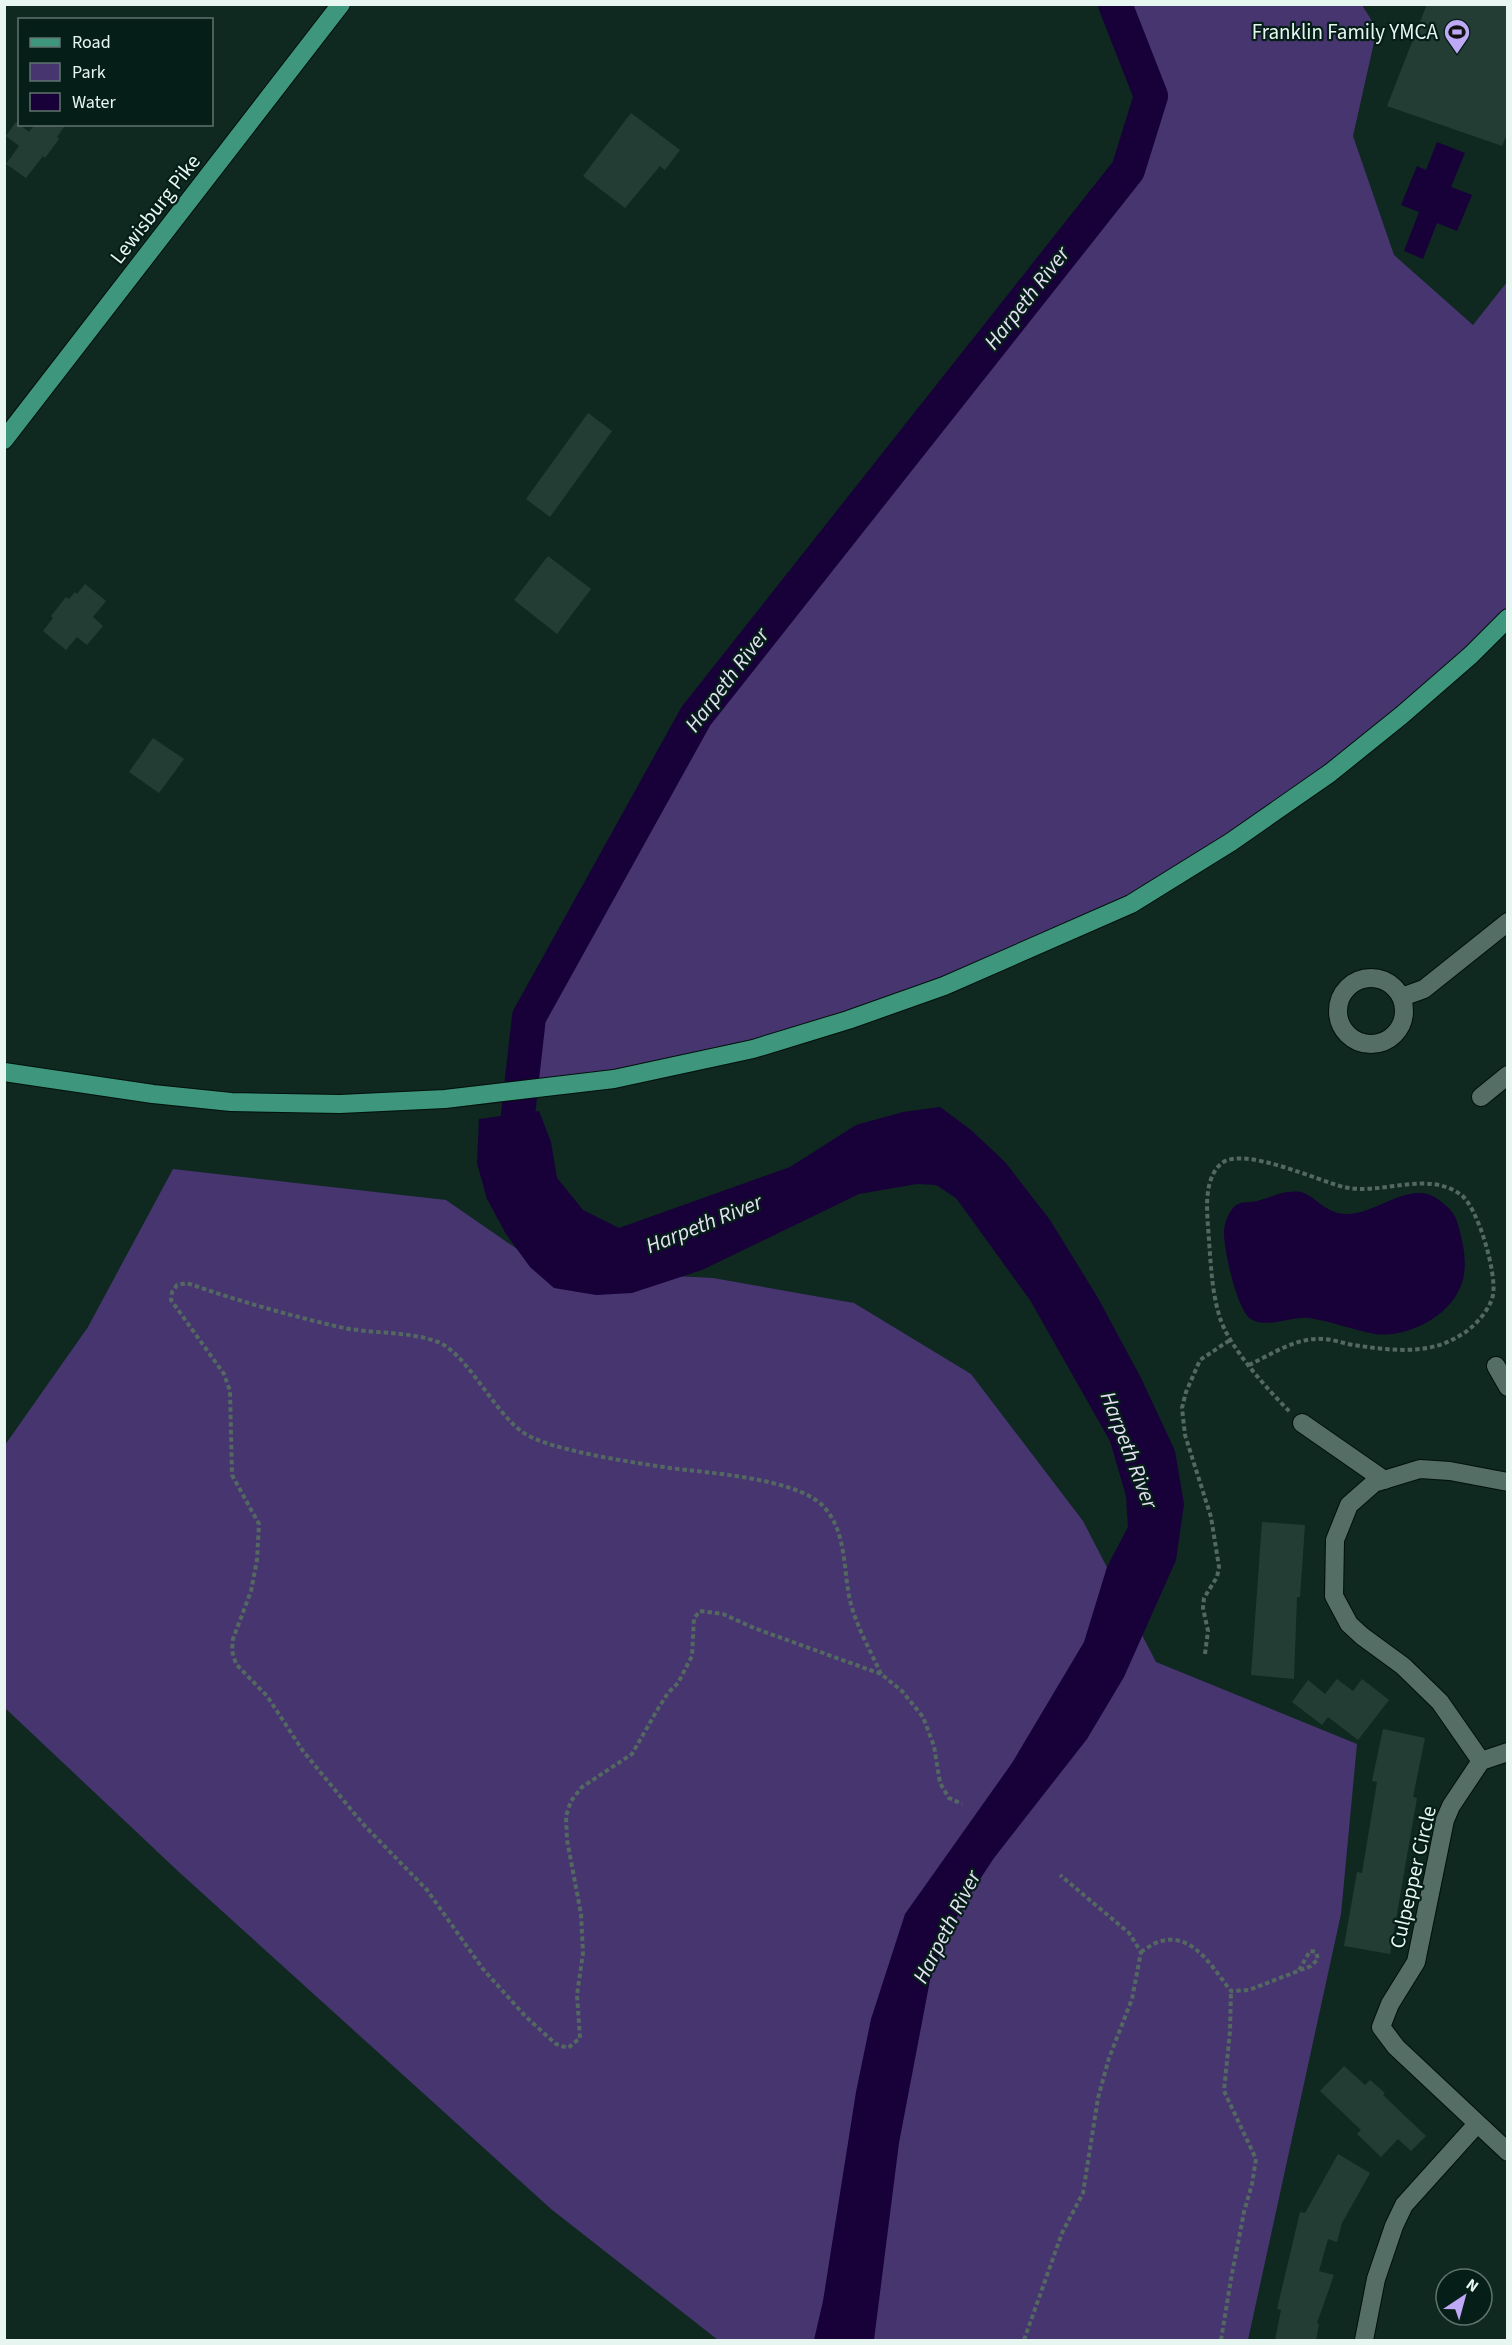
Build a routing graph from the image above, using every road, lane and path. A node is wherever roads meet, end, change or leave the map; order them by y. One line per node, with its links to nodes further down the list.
1 (341, 4): 2 (main road, Lewisburg Pike)
2 (4, 440)
3 (1508, 618): 6 (main road)
4 (1508, 922): 5 (street)
5 (1402, 997)
6 (4, 1072)
7 (1508, 1075): 8 (street)
8 (1481, 1097)
9 (1230, 1340): 10 (path); 10 (path); 16 (path)
10 (1249, 1365): 13 (path)
11 (1496, 1366): 12 (street)
12 (1508, 1387)
13 (1302, 1423): 14 (street)
14 (1384, 1480): 15 (street); 19 (street)
15 (1508, 1482)
16 (1205, 1654)
17 (881, 1674): 17 (path); 20 (path)
18 (1508, 1752): 19 (street)
19 (1481, 1761): 25 (street, Culpepper Circle)
20 (962, 1804)
21 (1060, 1875): 22 (path)
22 (1141, 1952): 24 (path); 27 (path)
23 (1299, 1970): 23 (path); 24 (path)
24 (1231, 1991): 28 (path)
25 (1477, 2124): 26 (street); 29 (street)
26 (1508, 2152)
27 (1024, 2340)
28 (1221, 2340)
29 (1364, 2340)

